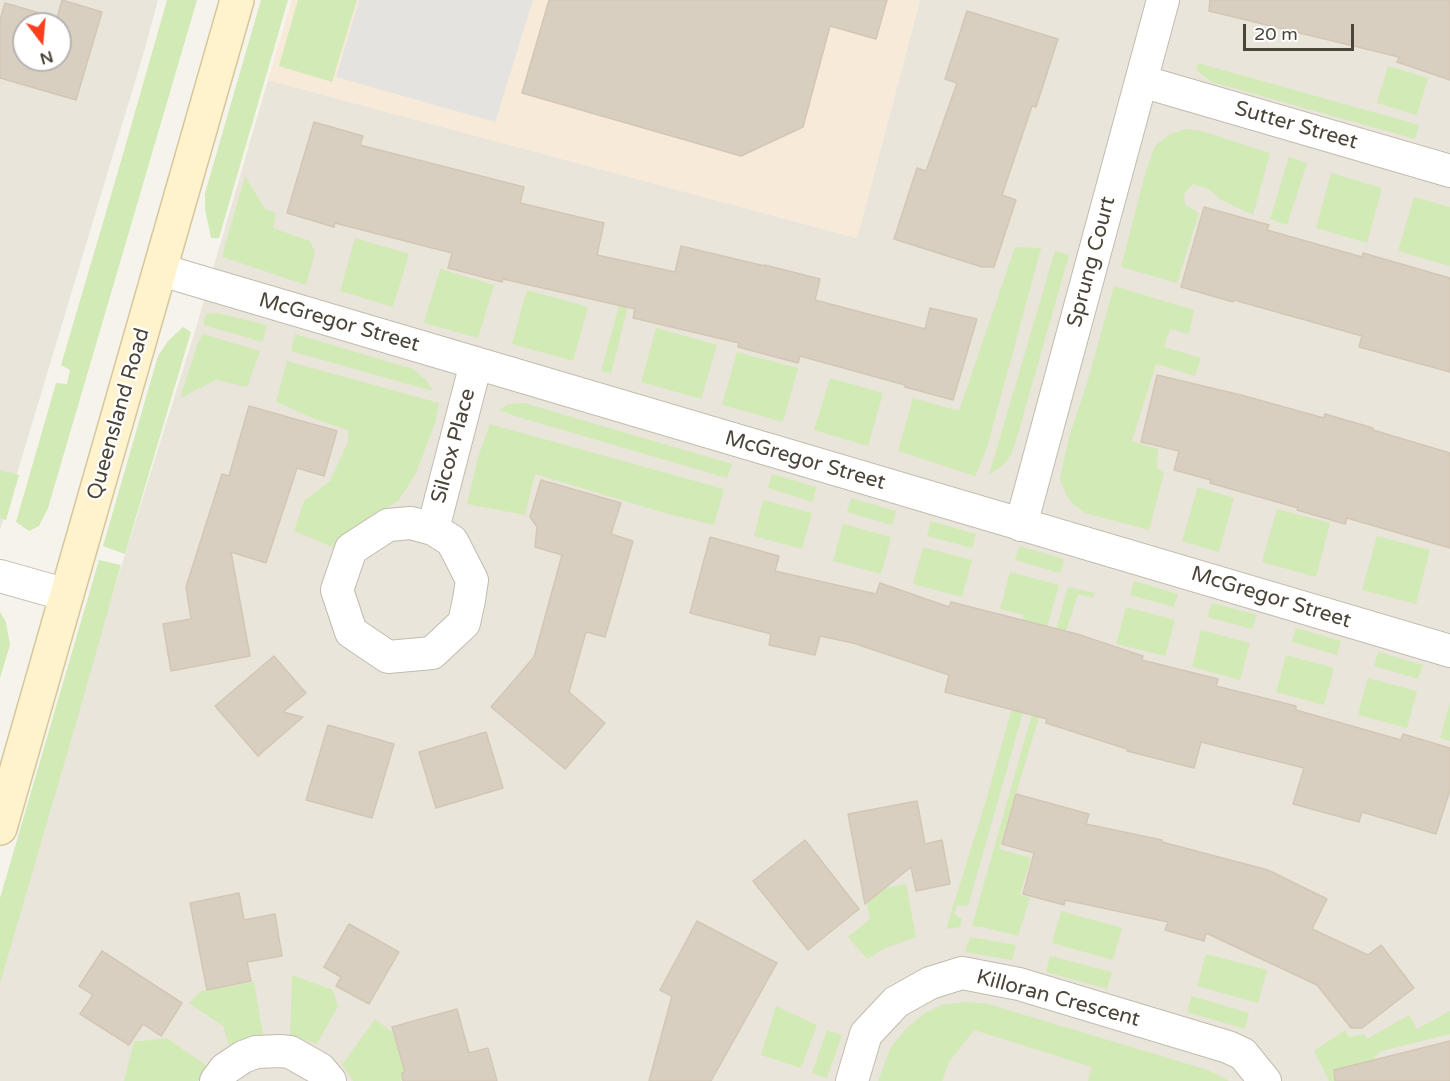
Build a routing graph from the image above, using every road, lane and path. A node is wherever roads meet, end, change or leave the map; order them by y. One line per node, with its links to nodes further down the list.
1 (237, 0): 5 (street, Queensland Road)
2 (1163, 0): 3 (street, Sprung Court)
3 (1141, 81): 4 (street, Sutter Street); 7 (street, Sprung Court)
4 (1450, 171)
5 (161, 270): 6 (street, McGregor Street); 10 (street, Queensland Road)
6 (476, 363): 7 (street, McGregor Street); 8 (street, Silcox Place)
7 (1021, 525): 11 (street, McGregor Street)
8 (433, 529): 8 (street, Silcox Place)
9 (0, 576): 10 (street)
10 (67, 595): 12 (street, Queensland Road)
11 (1450, 651)
12 (0, 828)
13 (216, 1081): 14 (street)
14 (330, 1081)
15 (852, 1081): 16 (street, Killoran Crescent)
16 (1266, 1081)

